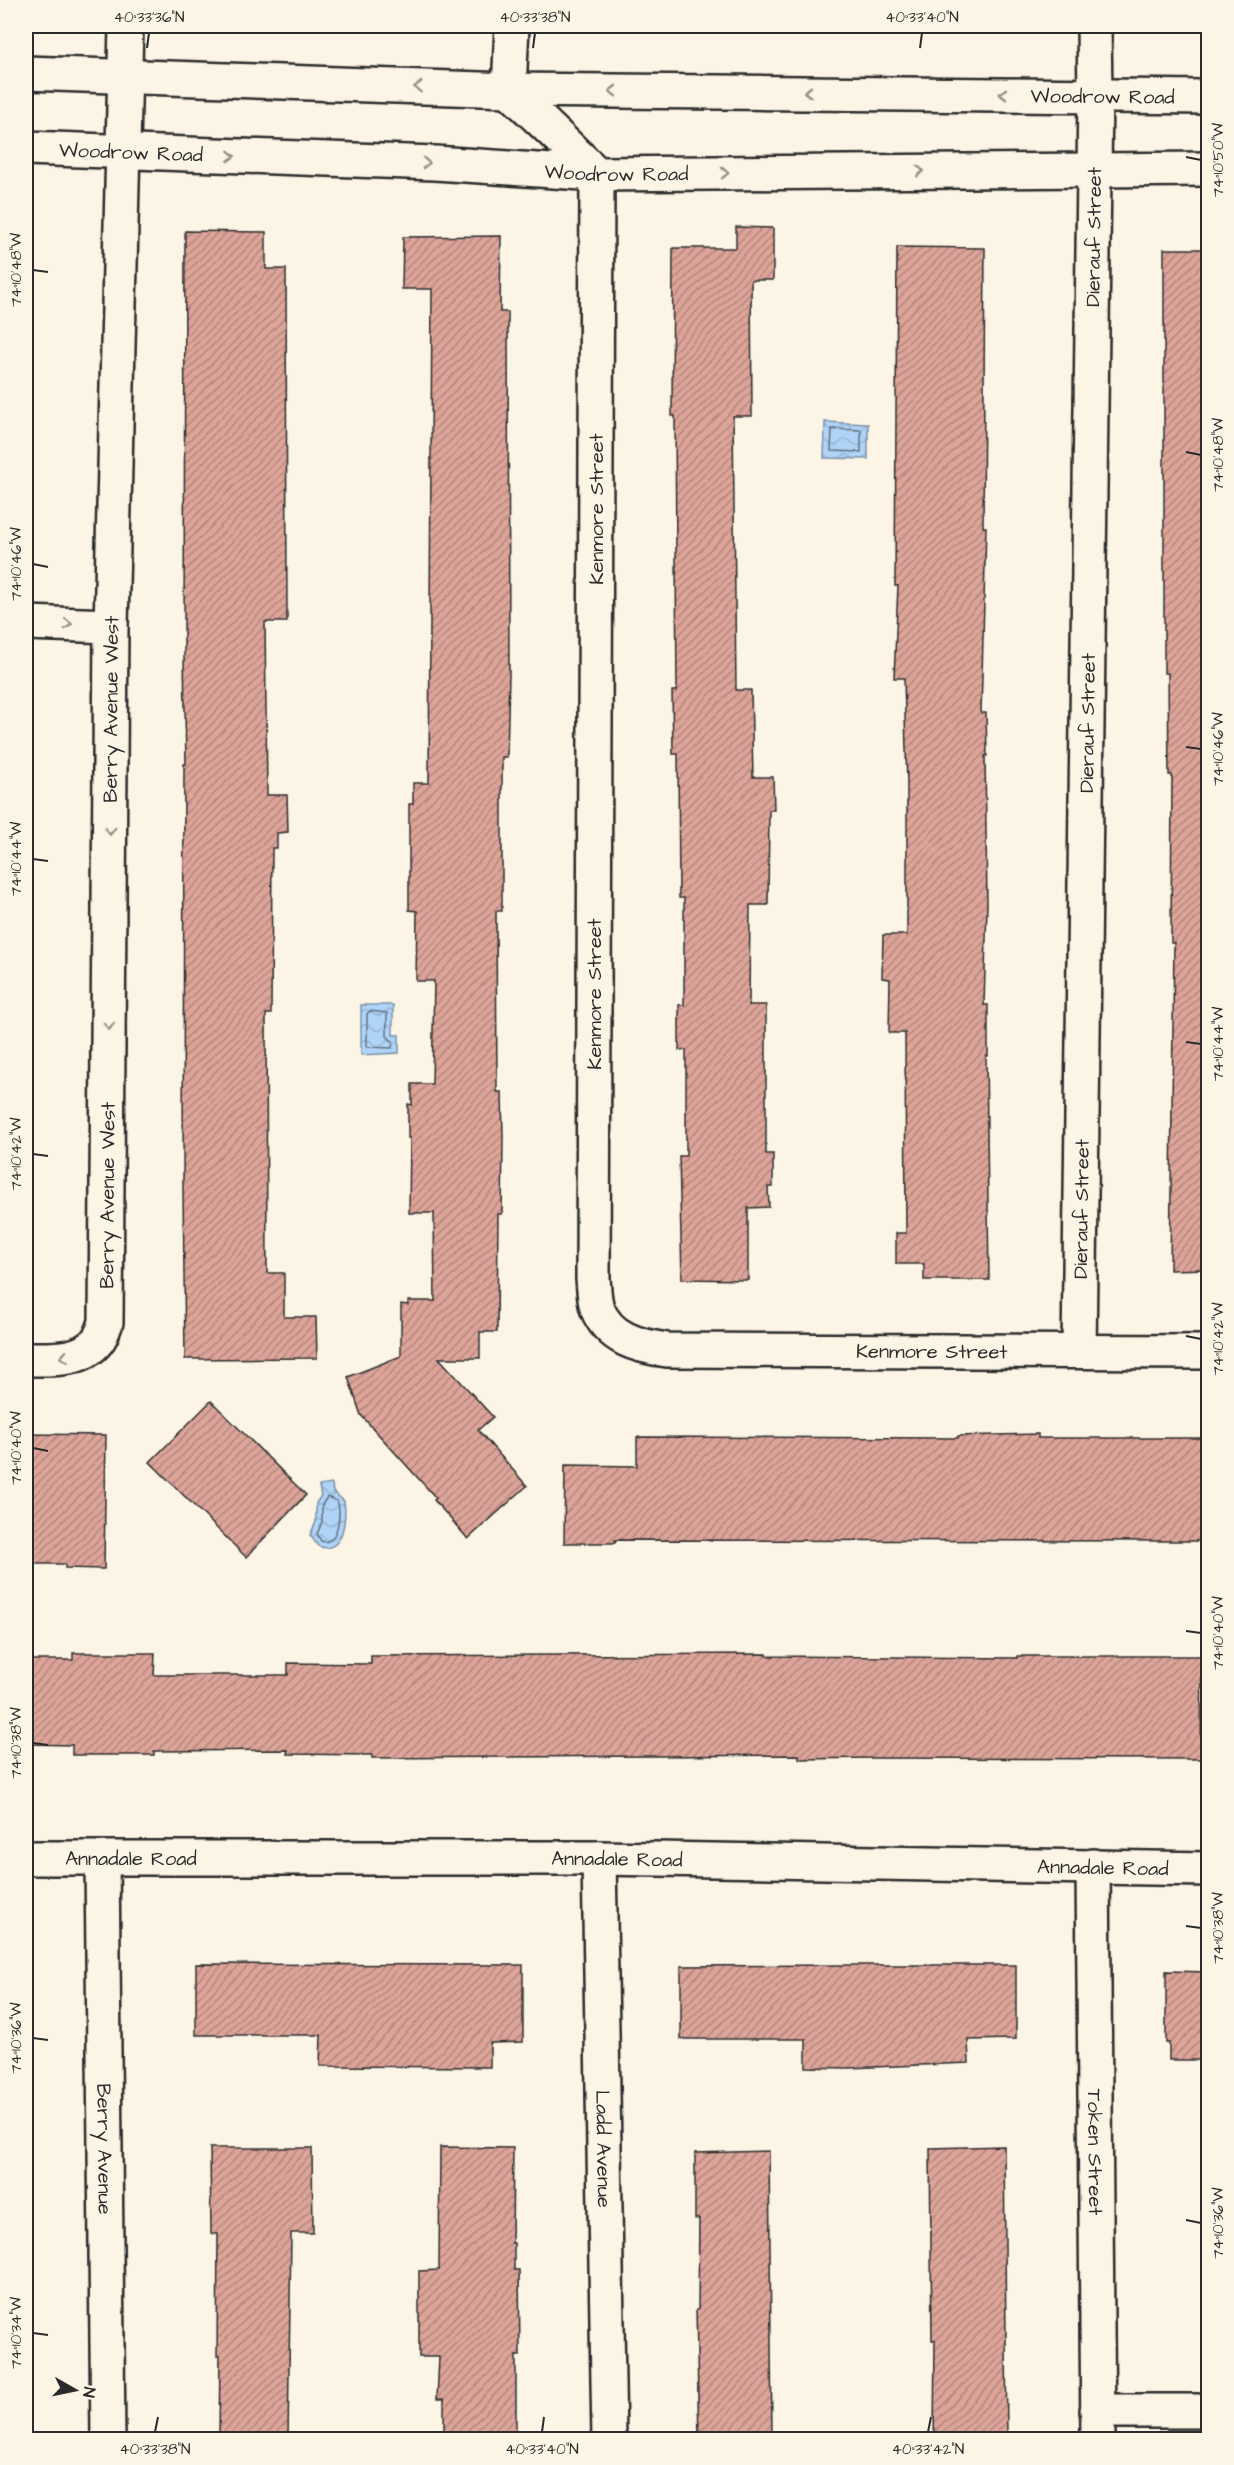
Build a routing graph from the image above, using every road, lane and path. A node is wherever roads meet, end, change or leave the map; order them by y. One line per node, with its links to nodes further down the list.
1 (126, 26): 5 (street, Berry Avenue West)
2 (512, 26): 6 (street)
3 (1094, 26): 7 (street, Dierauf Street)
4 (26, 73): 5 (street, Woodrow Road)
5 (124, 76): 6 (street, Woodrow Road, one-way to 5); 10 (street, Berry Avenue West)
6 (509, 90): 7 (street, Woodrow Road, one-way to 6); 13 (street)
7 (1095, 94): 8 (street, Woodrow Road); 11 (street, Dierauf Street)
8 (1209, 97)
9 (26, 148): 10 (street, Woodrow Road)
10 (122, 153): 13 (street, Woodrow Road, one-way to 13); 15 (street, Berry Avenue West)
11 (1094, 170): 12 (street, Woodrow Road); 13 (street, Woodrow Road, one-way to 11); 16 (street, Dierauf Street)
12 (1209, 170)
13 (597, 174): 16 (street, Kenmore Street)
14 (26, 622): 15 (street, one-way to 15)
15 (111, 626): 18 (street, Berry Avenue West, one-way to 18)
16 (1079, 1351): 17 (street, Kenmore Street)
17 (1209, 1352)
18 (26, 1359)
19 (26, 1858): 21 (street, Annadale Road)
20 (599, 1858): 21 (street, Annadale Road); 22 (street, Annadale Road); 27 (street, Ladd Avenue)
21 (102, 1859): 26 (street, Berry Avenue)
22 (1093, 1866): 23 (street, Annadale Road); 25 (street, Token Street)
23 (1209, 1869)
24 (1209, 2411): 25 (street)
25 (1098, 2425)
26 (108, 2439)
27 (609, 2439)

